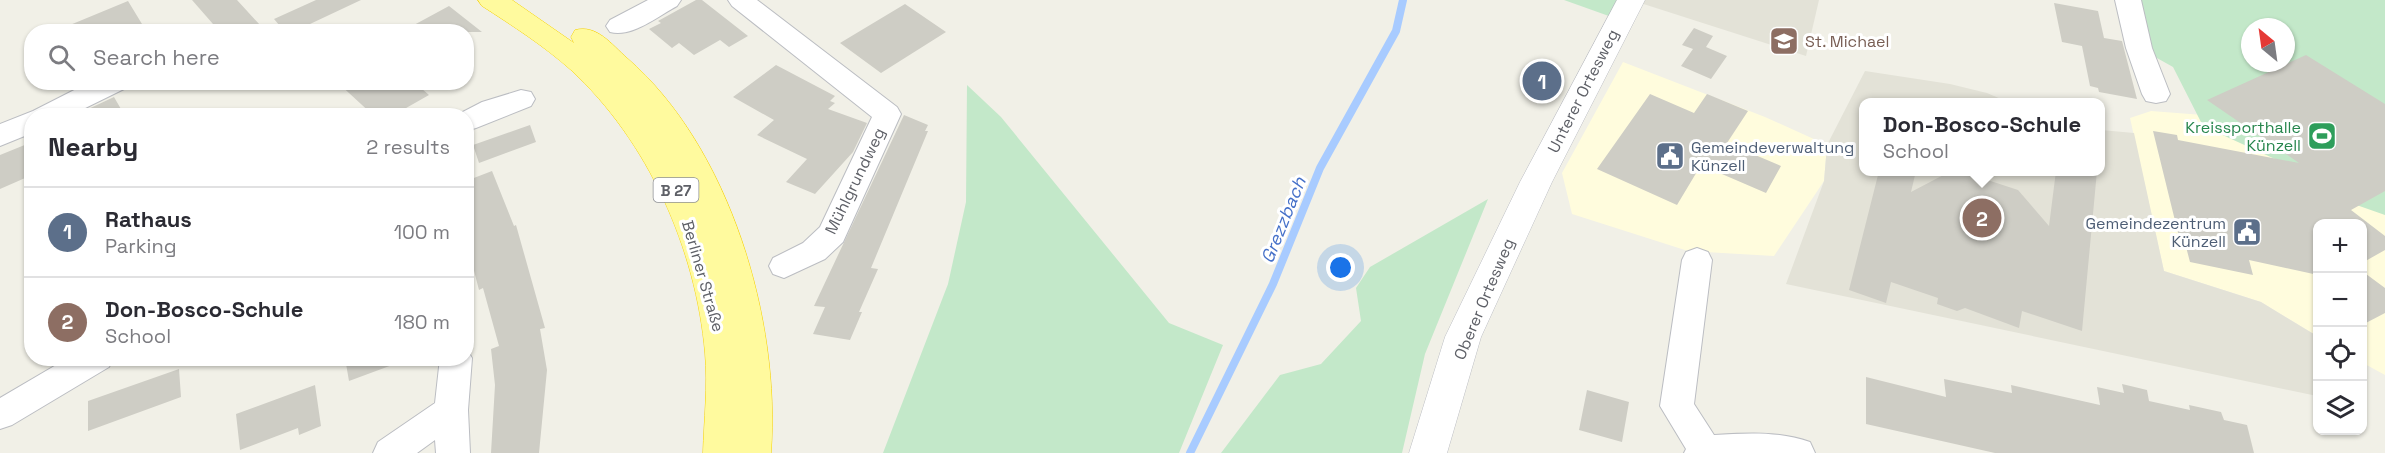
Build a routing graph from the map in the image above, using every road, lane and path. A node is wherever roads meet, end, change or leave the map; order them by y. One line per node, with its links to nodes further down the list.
1 (492, 0): 25 (highway, Berliner Straße / B 27)
2 (530, 0): 26 (highway, Berliner Straße / B 27)
3 (668, 0): 7 (street)
4 (741, 0): 17 (street, Mühlgrundweg)
5 (1631, 0): 15 (main road, Unterer Ortesweg)
6 (2128, 0): 9 (street)
7 (619, 26)
8 (98, 90): 11 (street)
9 (2156, 94)
10 (521, 99): 12 (street)
11 (60, 108)
12 (474, 118)
13 (24, 125): 14 (street)
14 (0, 136)
15 (1536, 182): 27 (main road, Oberer Ortesweg)
16 (1697, 260): 22 (street)
17 (784, 266)
18 (83, 366): 21 (street)
19 (455, 366): 20 (street)
20 (451, 410): 23 (street); 24 (street)
21 (0, 415)
22 (1703, 452): 28 (street)
23 (390, 453)
24 (453, 453)
25 (722, 453)
26 (752, 453)
27 (1428, 453)
28 (1798, 453)

